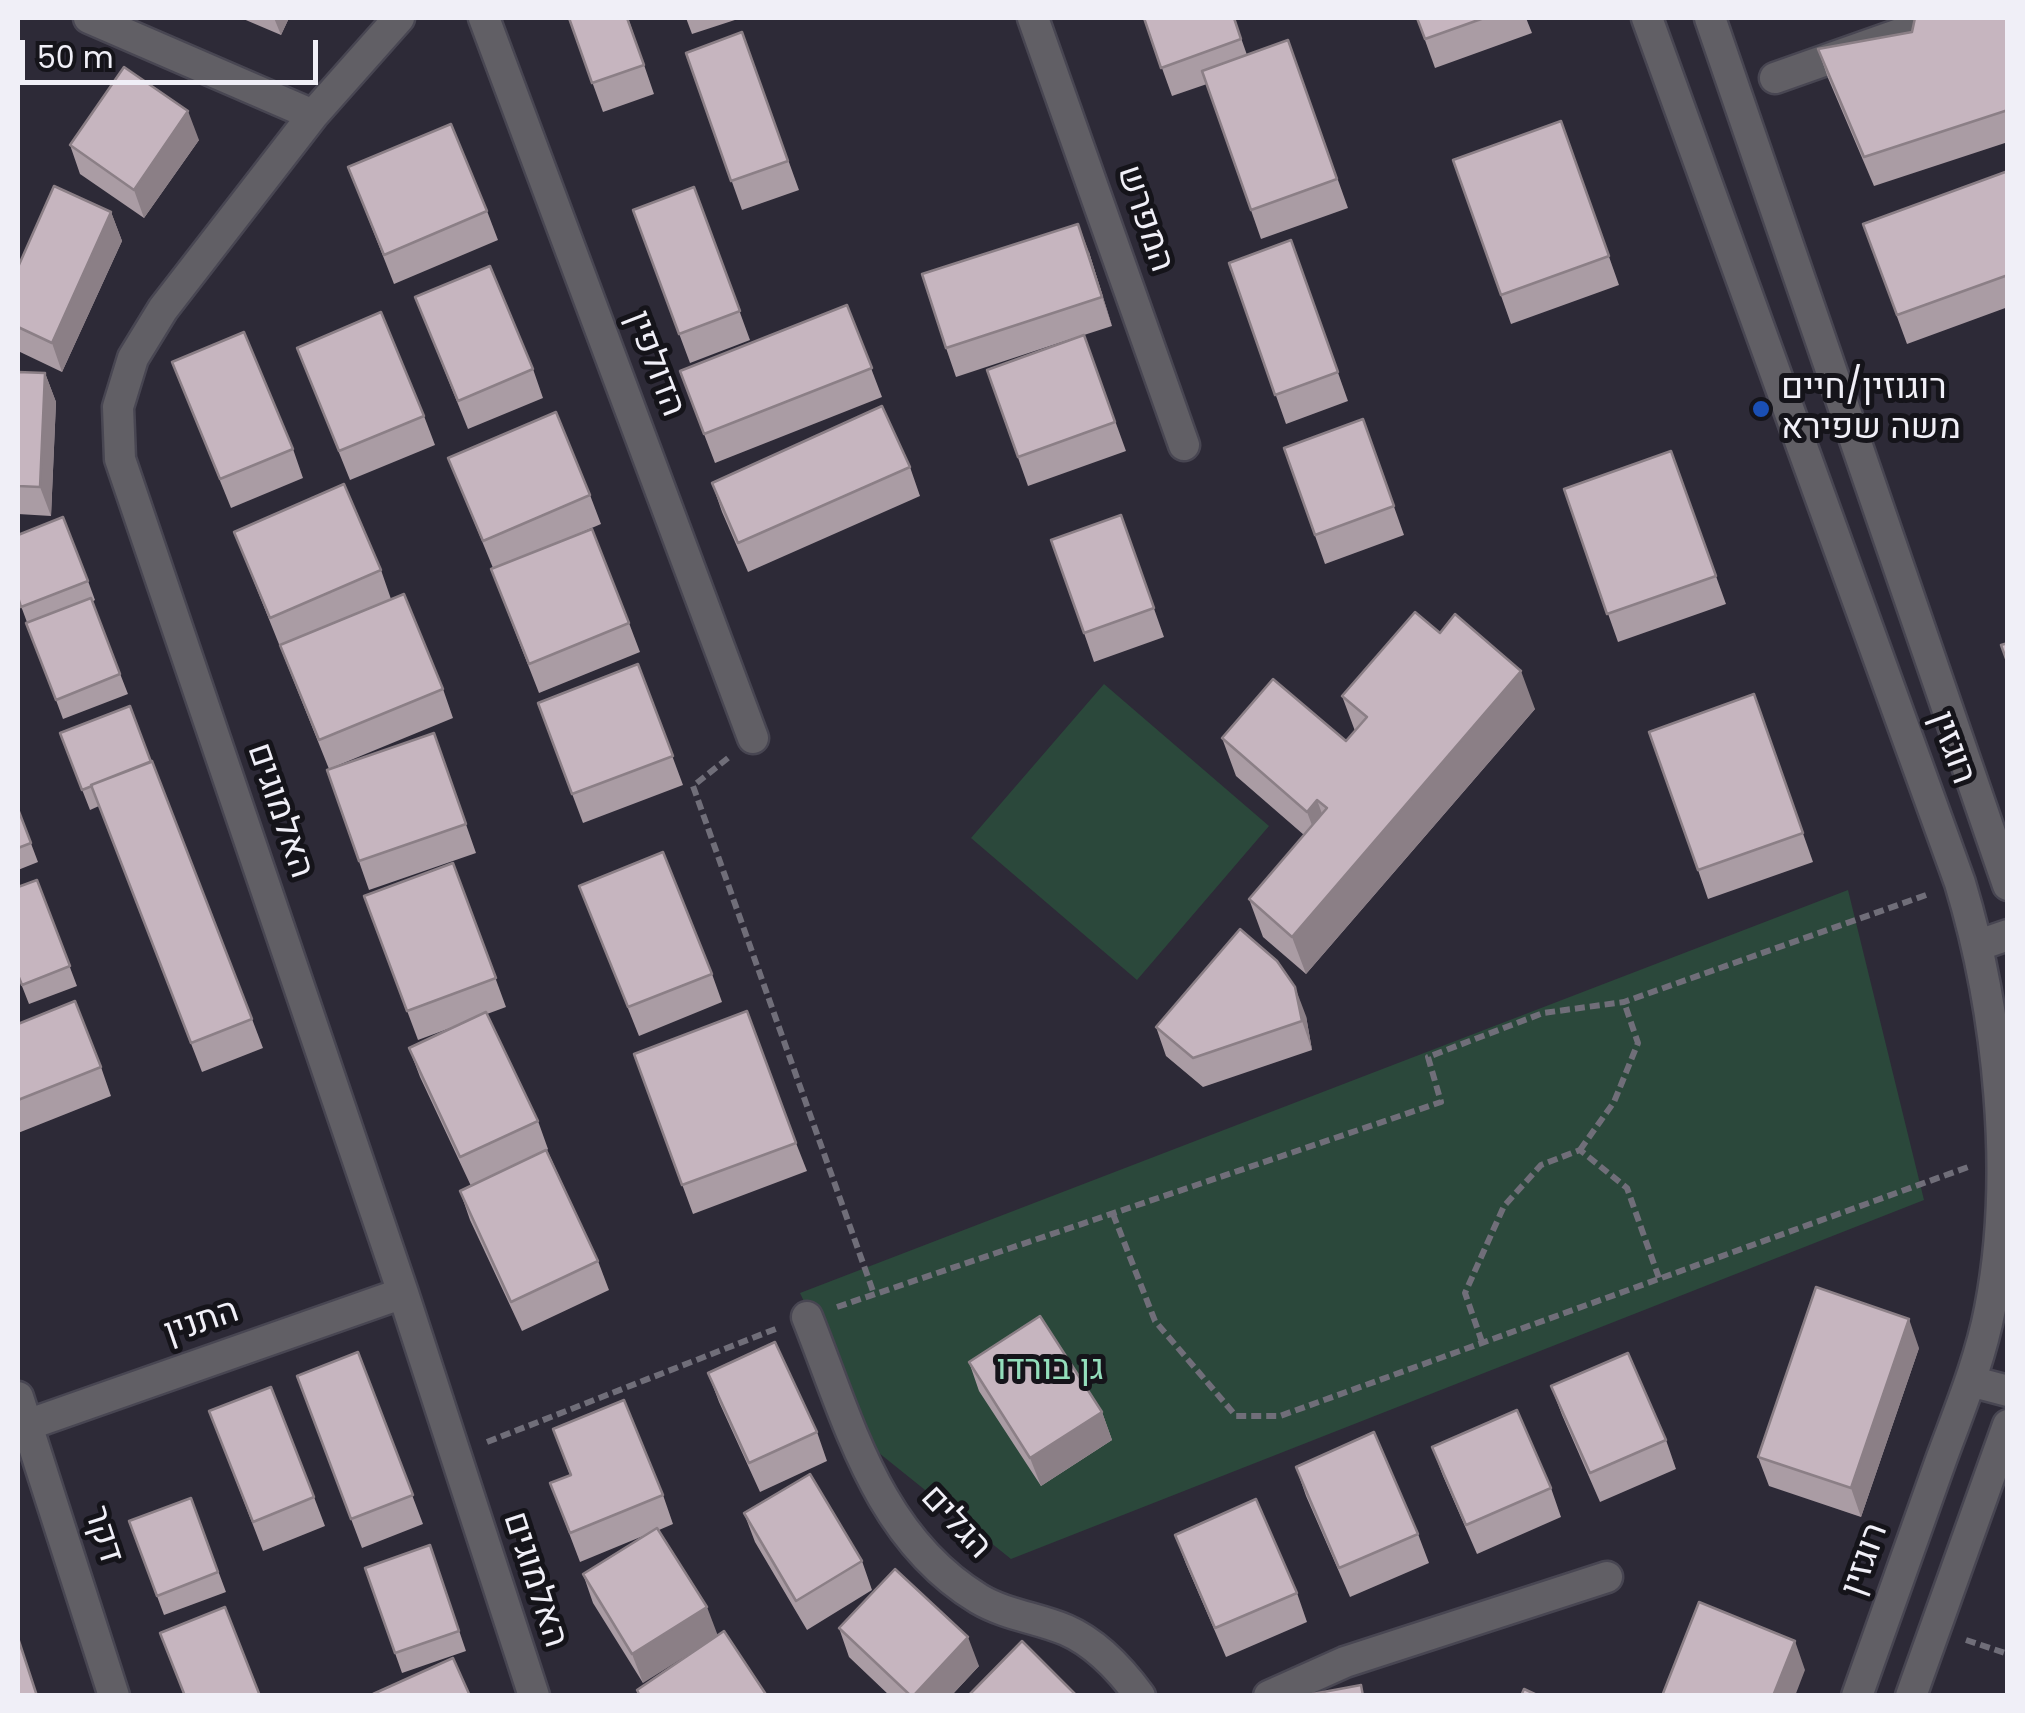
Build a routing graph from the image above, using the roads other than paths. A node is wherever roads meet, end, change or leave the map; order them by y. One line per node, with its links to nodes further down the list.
1 (89, 18): 9 (street)
2 (399, 18): 9 (street, האלמוגים)
3 (484, 18): 11 (street, הדולפין)
4 (1033, 18): 10 (street, המפרש)
5 (1646, 18): 13 (street, רוגזין)
6 (1710, 18): 12 (street, רוגזין)
7 (1945, 18): 8 (street)
8 (1775, 78)
9 (314, 115): 14 (street, האלמוגים)
10 (1184, 445)
11 (753, 738)
12 (2008, 885)
13 (1993, 940): 16 (street, רוגזין)
14 (402, 1293): 18 (street, התנין); 22 (street, האלמוגים)
15 (807, 1317): 23 (street, הגלים)
16 (1970, 1381): 17 (street); 25 (street, רוגזין)
17 (2008, 1391)
18 (22, 1411): 21 (street, דקר)
19 (2008, 1425): 26 (street)
20 (1607, 1577): 24 (street)
21 (114, 1696)
22 (534, 1696)
23 (1140, 1696)
24 (1269, 1696)
25 (1857, 1696)
26 (1911, 1696)

